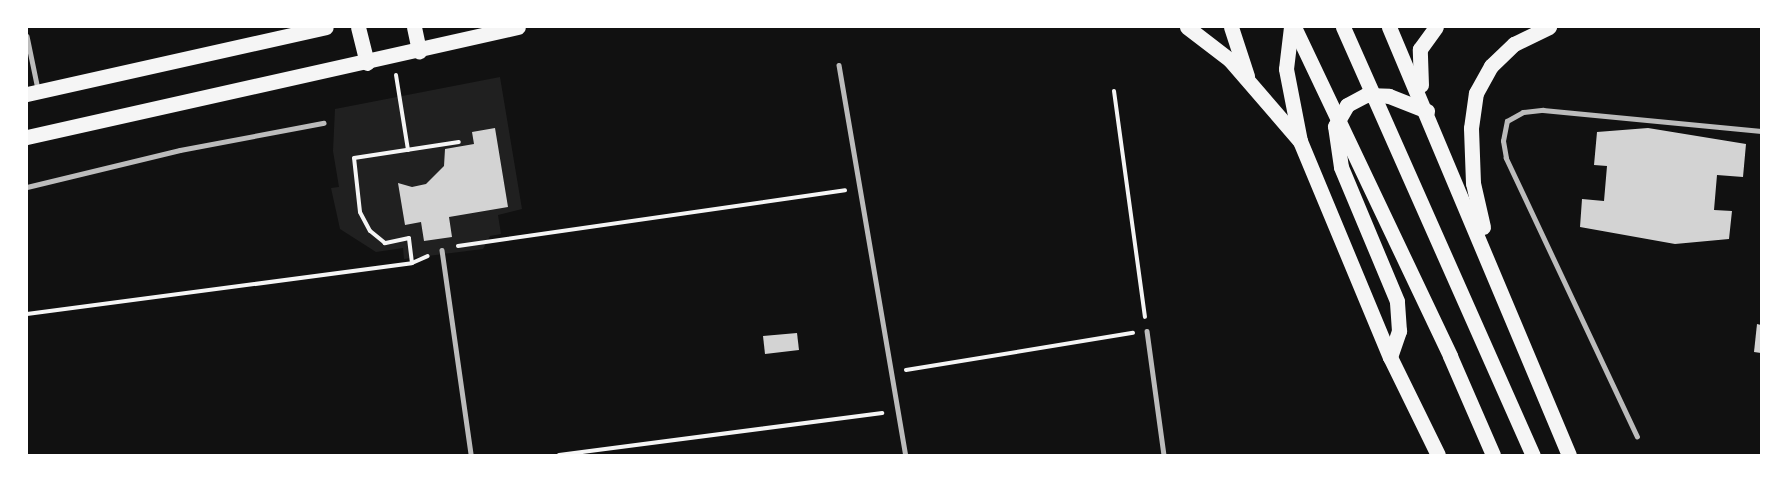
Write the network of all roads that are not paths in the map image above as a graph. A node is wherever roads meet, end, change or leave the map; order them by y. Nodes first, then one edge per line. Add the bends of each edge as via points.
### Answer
1 (326, 27) edge
2 (358, 27) edge
3 (414, 27) edge
4 (518, 27) edge
5 (1187, 27) edge
6 (1231, 27) edge
7 (1292, 27) edge
8 (1343, 27) edge
9 (1389, 27) edge
10 (1436, 27) edge
11 (1549, 27) edge
12 (27, 36) edge
13 (419, 51) junction
14 (367, 63) junction
15 (839, 65) dead end
16 (1250, 84) junction
17 (33, 92) edge
18 (1427, 111) junction
19 (323, 123) dead end
20 (1761, 131) edge
21 (27, 138) edge
22 (1300, 141) junction
23 (27, 187) edge
24 (442, 250) dead end
25 (1492, 267) junction
26 (1146, 331) road end
27 (1390, 357) junction
28 (1637, 437) dead end
29 (471, 455) edge
30 (906, 455) edge
31 (1164, 455) edge
32 (1438, 455) edge
33 (1493, 455) edge
34 (1533, 455) edge
35 (1569, 455) edge

1 - 17 main road
2 - 14 main road
3 - 13 main road
4 - 13 main road
5 - 16 main road via 1214,45
6 - 16 main road
7 - 22 main road via 1286,69
7 - 33 main road via 1445,345
8 - 34 main road
9 - 18 main road
10 - 18 main road via 1420,49 1418,65
11 - 25 main road via 1514,44 1491,66 1476,93 1471,128 1473,183
12 - 17 lane
13 - 14 main road
14 - 21 main road
15 - 30 lane
16 - 22 main road
18 - 25 main road
18 - 27 main road via 1389,96 1366,95 1347,105 1335,126 1341,167 1397,301 1399,331
19 - 23 lane via 180,150
20 - 28 lane via 1543,110 1523,112 1508,121 1503,141 1506,159
22 - 27 main road
24 - 29 lane
25 - 35 main road
26 - 31 lane
27 - 32 main road

